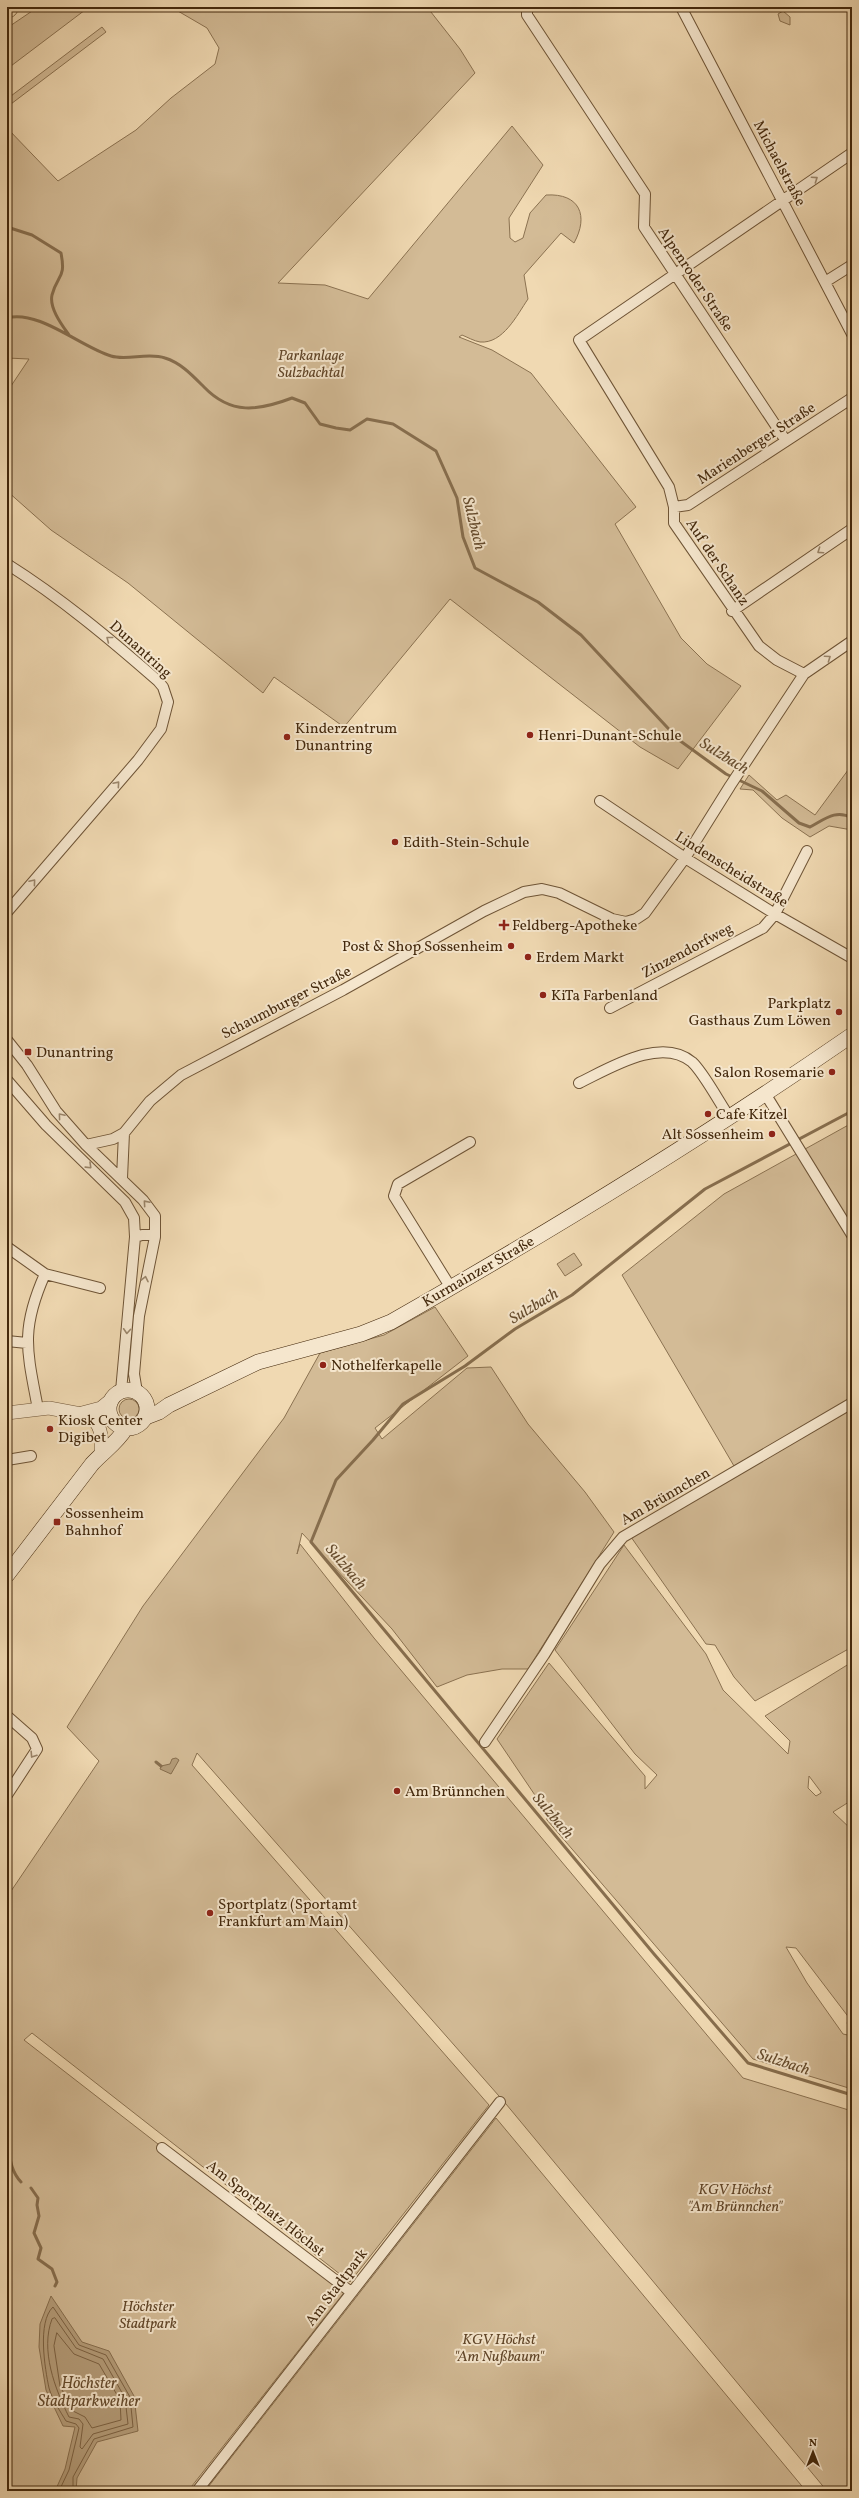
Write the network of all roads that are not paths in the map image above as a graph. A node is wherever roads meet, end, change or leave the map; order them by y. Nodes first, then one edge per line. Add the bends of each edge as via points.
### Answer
1 (527, 7) edge
2 (681, 7) edge
3 (852, 153) edge
4 (783, 201) junction
5 (852, 265) edge
6 (676, 275) junction
7 (825, 282) junction
8 (852, 334) edge
9 (852, 398) edge
10 (786, 441) junction
11 (674, 507) junction
12 (852, 529) edge
13 (7, 564) edge
14 (732, 610) junction
15 (852, 641) edge
16 (804, 674) junction
17 (600, 801) dead end
18 (807, 851) dead end
19 (685, 858) junction
20 (7, 912) edge
21 (775, 914) junction
22 (852, 958) edge
23 (610, 1008) dead end
24 (852, 1035) edge
25 (7, 1040) edge
26 (7, 1080) edge
27 (579, 1083) dead end
28 (766, 1095) junction
29 (730, 1118) junction
30 (124, 1133) junction
31 (470, 1142) dead end
32 (86, 1145) junction
33 (122, 1178) junction
34 (155, 1235) junction
35 (852, 1235) edge
36 (135, 1237) junction
37 (7, 1247) edge
38 (152, 1254) junction
39 (133, 1258) junction
40 (45, 1274) junction
41 (100, 1288) dead end
42 (451, 1288) junction
43 (130, 1298) junction
44 (140, 1304) junction
45 (7, 1341) edge
46 (27, 1343) junction
47 (116, 1395) junction
48 (141, 1396) junction
49 (852, 1403) edge
50 (170, 1405) junction
51 (38, 1409) junction
52 (7, 1414) edge
53 (87, 1416) junction
54 (146, 1417) junction
55 (118, 1424) junction
56 (104, 1451) junction
57 (31, 1456) dead end
58 (7, 1460) edge
59 (9, 1568) edge
60 (7, 1716) edge
61 (485, 1742) dead end
62 (7, 1795) edge
63 (500, 2102) dead end
64 (162, 2148) dead end
65 (351, 2292) junction
66 (197, 2491) edge

1 - 6 street, Alpenroder Straße via 527,15 644,194 644,228
2 - 4 street, Michaelstraße
4 -> 3 street
4 - 6 street
4 - 7 street, Michaelstraße
5 - 7 street
6 - 10 street, Alpenroder Straße
6 - 11 street, Auf der Schanz via 579,340 669,487
7 - 8 street, Michaelstraße
9 - 10 street, Marienberger Straße
10 - 11 street, Marienberger Straße via 688,505
11 - 14 street, Auf der Schanz via 674,523
12 -> 14 street
20 -> 13 street, Dunantring via 138,760 161,729 168,702 158,681 117,645 43,587
14 - 16 street, Auf der Schanz via 759,646 776,660
16 -> 15 street, Schaumburger Straße
16 - 19 street, Schaumburger Straße
17 - 19 street, Lindenscheidstraße
18 - 21 street, Zinzendorfweg
19 - 21 street, Lindenscheidstraße
19 - 30 street, Schaumburger Straße via 645,913 626,922 612,919 559,893 542,890 524,892 484,910 343,990 181,1076 150,1101
21 - 22 street, Lindenscheidstraße
21 - 23 street, Zinzendorfweg via 763,928
24 - 28 main road, Kurmainzer Straße
32 -> 25 street via 56,1111
26 -> 36 street via 46,1124 125,1202 134,1218
27 - 29 street via 630,1059 662,1052 678,1053 693,1063
28 - 29 main road, Kurmainzer Straße
28 - 35 street
29 - 42 main road, Kurmainzer Straße via 616,1190
30 - 32 street, Schaumburger Straße via 113,1139
30 - 33 street
31 - 42 street via 398,1184 394,1196
32 - 33 street
34 -> 33 street via 152,1210
34 - 36 street
34 - 38 street
36 - 39 street
37 - 40 street
38 - 39 street via 148,1258
44 -> 38 street
39 - 43 street
40 - 41 street
40 - 46 street via 30,1311
42 - 50 main road, Kurmainzer Straße via 378,1328 258,1362
43 - 44 street
43 -> 47 street
44 - 48 street via 134,1374
45 - 46 street
46 - 51 street
47 - 48 main road
47 - 53 street
47 - 55 main road via 109,1410
48 - 50 main road
48 - 54 main road via 147,1406
49 - 61 street, Am Brünnchen via 623,1537 600,1564 544,1655
50 - 54 main road, Kurmainzer Straße
51 - 52 street
51 - 53 street via 49,1408
53 - 55 street
53 - 56 street via 98,1426
54 - 55 main road via 136,1426
55 - 56 main road via 114,1445
56 - 59 main road
57 - 58 street
60 -> 62 street via 32,1738 37,1749
63 - 65 street, Am Stadtpark
64 - 65 street, Am Sportplatz Höchst
65 - 66 street, Am Stadtpark

